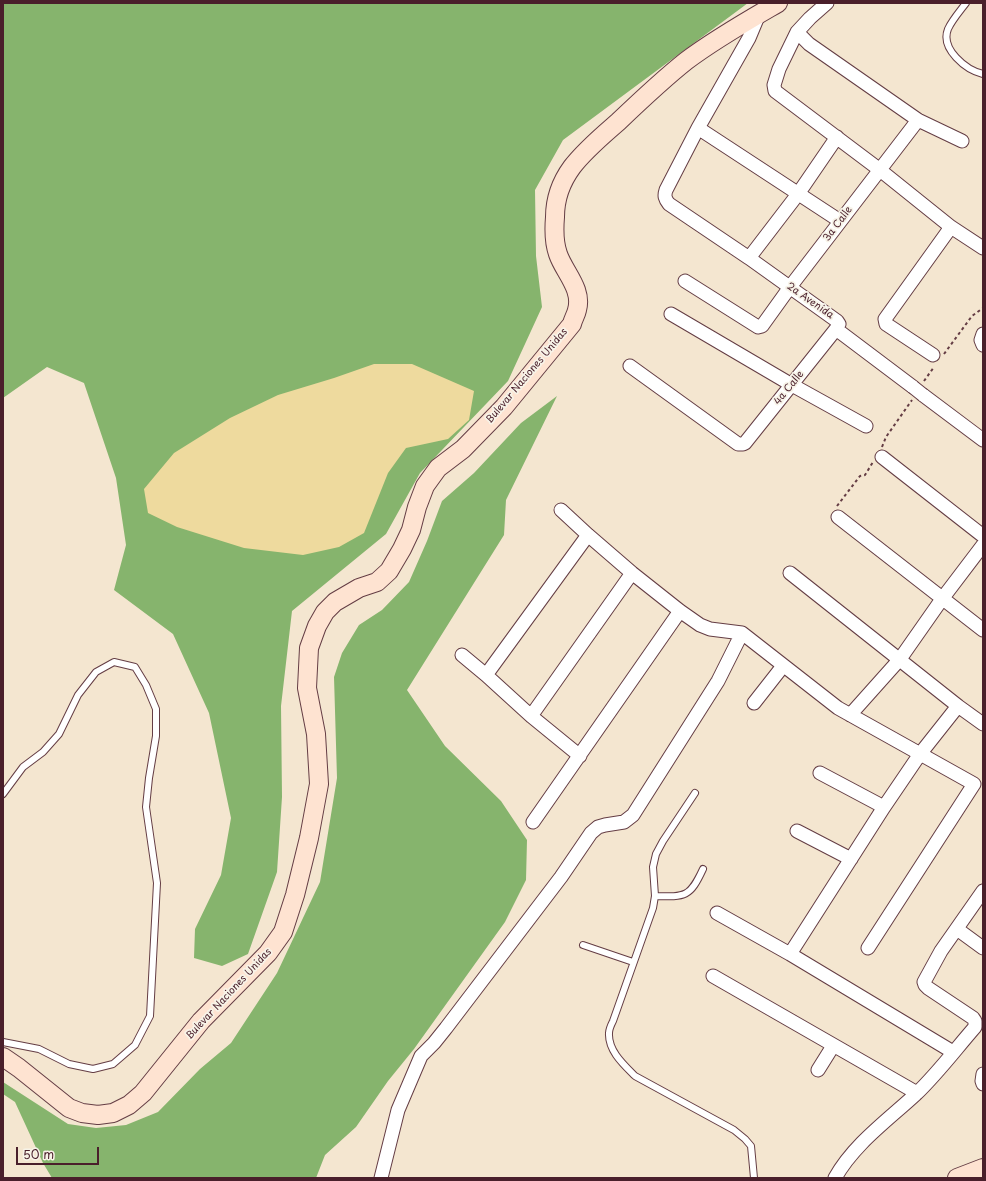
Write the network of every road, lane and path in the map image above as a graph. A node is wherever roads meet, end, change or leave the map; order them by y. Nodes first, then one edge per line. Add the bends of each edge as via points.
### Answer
1 (778, 3) edge
2 (827, 3) edge
3 (966, 3) edge
4 (759, 14) junction
5 (797, 32) junction
6 (983, 74) edge
7 (918, 120) junction
8 (698, 128) junction
9 (837, 137) junction
10 (962, 140) dead end
11 (880, 170) junction
12 (798, 194) junction
13 (840, 221) junction
14 (951, 227) junction
15 (983, 248) edge
16 (749, 258) junction
17 (686, 281) dead end
18 (790, 287) junction
19 (983, 308) edge
20 (672, 314) dead end
21 (836, 328) junction
22 (983, 334) edge
23 (983, 345) edge
24 (938, 358) junction
25 (630, 366) dead end
26 (792, 386) junction
27 (918, 391) junction
28 (866, 426) dead end
29 (983, 440) edge
30 (879, 456) junction
31 (561, 510) dead end
32 (837, 513) joint
33 (588, 536) junction
34 (983, 536) edge
35 (983, 545) edge
36 (632, 573) junction
37 (790, 573) dead end
38 (942, 599) junction
39 (680, 611) junction
40 (983, 630) edge
41 (742, 634) junction
42 (462, 655) dead end
43 (900, 659) junction
44 (783, 666) junction
45 (486, 675) junction
46 (754, 703) dead end
47 (958, 706) junction
48 (850, 715) junction
49 (531, 716) junction
50 (983, 724) edge
51 (920, 754) junction
52 (580, 756) junction
53 (820, 773) dead end
54 (979, 787) edge
55 (695, 793) dead end
56 (3, 794) edge
57 (884, 806) junction
58 (532, 822) dead end
59 (797, 831) dead end
60 (851, 859) junction
61 (703, 869) dead end
62 (983, 891) edge
63 (655, 896) junction
64 (717, 913) dead end
65 (957, 929) junction
66 (583, 945) dead end
67 (868, 948) dead end
68 (983, 948) edge
69 (790, 954) junction
70 (633, 962) junction
71 (713, 976) dead end
72 (3, 1042) edge
73 (833, 1046) junction
74 (953, 1052) junction
75 (3, 1057) edge
76 (818, 1070) dead end
77 (983, 1074) edge
78 (983, 1084) edge
79 (917, 1093) junction
80 (983, 1168) edge
81 (381, 1178) edge
82 (754, 1178) edge
83 (835, 1178) edge
84 (957, 1178) edge

1 - 4 main road, Bulevar Naciones Unidas
2 - 5 street
3 - 6 lane via 948,30 948,43 959,61 973,71
4 - 8 street via 749,38
4 - 75 main road, Bulevar Naciones Unidas via 709,44 685,62 572,167 559,190 555,234 557,252 577,296 578,309 572,324 504,407 463,449 438,468 425,486 411,530 389,571 377,582 359,588 335,602 324,612 309,648 307,688 316,734 319,784 295,896 283,932 268,953 202,1021 143,1092 129,1105 113,1113 98,1115 69,1108
5 - 7 street via 809,44
5 - 9 street via 779,69 774,88 777,93
7 - 10 street
7 - 11 street, 3a Calle
8 - 12 street
8 - 16 street, 2a Avenida via 666,190 665,197 669,204
9 - 11 street
9 - 12 street
11 - 13 street, 3a Calle
11 - 14 street
12 - 13 street
12 - 16 street
13 - 18 street, 3a Calle
14 - 15 street
14 - 24 street via 885,319 886,324
16 - 18 street, 2a Avenida
17 - 18 street, 3a Calle via 759,327
18 - 21 street, 2a Avenida via 837,321 839,324
19 - 24 path via 972,316
20 - 26 street
21 - 26 street, 4a Calle
21 - 27 street, 2a Avenida
22 - 23 street
24 - 27 path
25 - 26 street, 4a Calle via 740,445 745,443
26 - 28 street
27 - 29 street, 2a Avenida
27 - 30 path via 886,437
30 - 32 path via 865,475 860,476
30 - 34 street
31 - 33 street
32 - 38 street
33 - 36 street
33 - 45 street
35 - 38 street
36 - 39 street
36 - 49 street
37 - 43 street
38 - 40 street
38 - 43 street
39 - 41 street via 710,629
39 - 52 street
41 - 44 street
41 - 81 street via 714,687 633,815 624,822 598,827 591,834 446,1028 420,1056 398,1110
42 - 45 street
43 - 47 street
43 - 48 street
44 - 46 street
44 - 48 street
45 - 49 street
47 - 50 street
47 - 51 street
48 - 51 street
49 - 52 street
51 - 54 street
51 - 57 street
52 - 58 street
53 - 57 street
54 - 67 street
55 - 63 lane via 656,854 653,867
56 - 72 lane via 23,766 43,752 59,734 78,695 96,672 114,662 135,667 156,708 156,736 146,808 157,883 150,1016 135,1045 113,1064 93,1069 69,1064 39,1049
57 - 60 street
59 - 60 street
60 - 69 street
61 - 63 lane via 689,892 681,896
62 - 65 street
63 - 70 lane
64 - 69 street
65 - 68 street
65 - 74 street via 924,982 928,988 975,1021 975,1027
66 - 70 lane
69 - 74 street
70 - 82 lane via 609,1033 610,1045 624,1066 635,1076 734,1130 745,1139 751,1146
71 - 73 street
73 - 76 street
73 - 79 street
74 - 79 street
77 - 78 street
79 - 83 street via 878,1127 854,1152
80 - 84 main road

